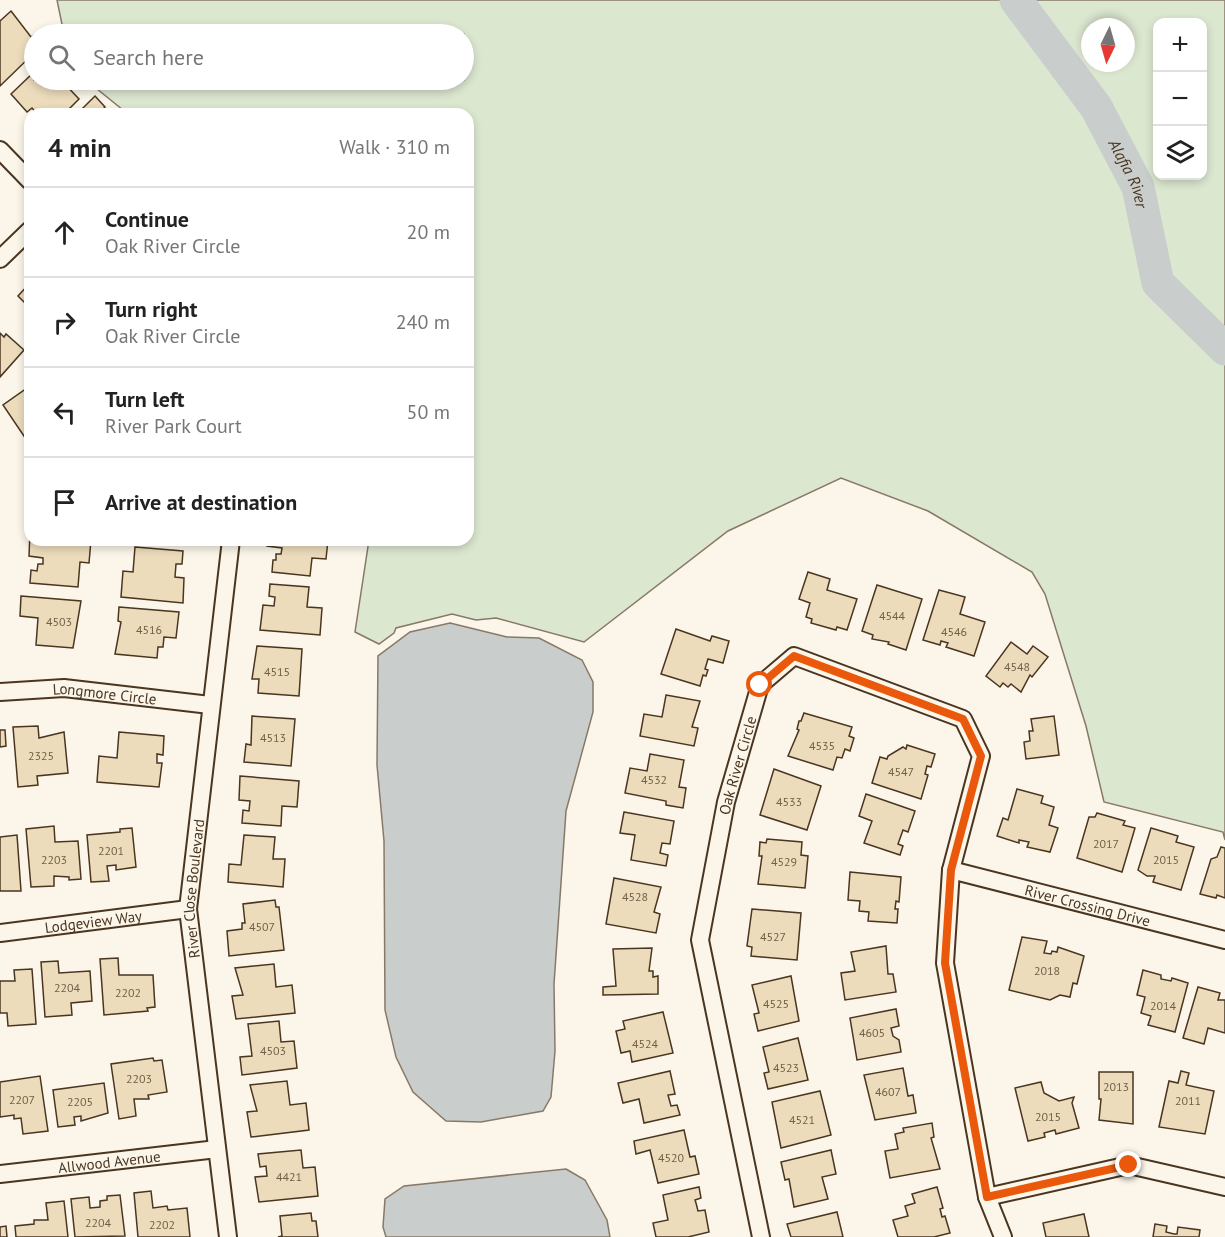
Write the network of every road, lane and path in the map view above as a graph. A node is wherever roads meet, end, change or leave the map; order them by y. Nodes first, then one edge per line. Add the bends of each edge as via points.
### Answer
1 (0, 150) edge
2 (24, 175) edge
3 (24, 236) edge
4 (0, 259) edge
5 (230, 546) edge
6 (0, 692) edge
7 (210, 705) junction
8 (951, 870) junction
9 (188, 909) junction
10 (0, 933) edge
11 (1225, 940) edge
12 (217, 1149) junction
13 (0, 1174) edge
14 (1225, 1187) edge
15 (987, 1197) junction
16 (228, 1237) edge
17 (761, 1237) edge
18 (1003, 1237) edge

1 - 2 street
3 - 4 street
5 - 7 street, River Close Boulevard
6 - 7 street, Longmore Circle via 64,688
7 - 9 street, River Close Boulevard
8 - 11 street, River Crossing Drive
8 - 15 street, Oak River Circle via 945,963
8 - 17 street, Oak River Circle via 981,756 963,719 794,656 760,685 726,802 700,940
9 - 10 street, Lodgeview Way
9 - 12 street, River Close Boulevard
12 - 13 street, Allwood Avenue
12 - 16 street, River Close Boulevard
14 - 15 street via 1129,1165
15 - 18 street, Oak River Circle

